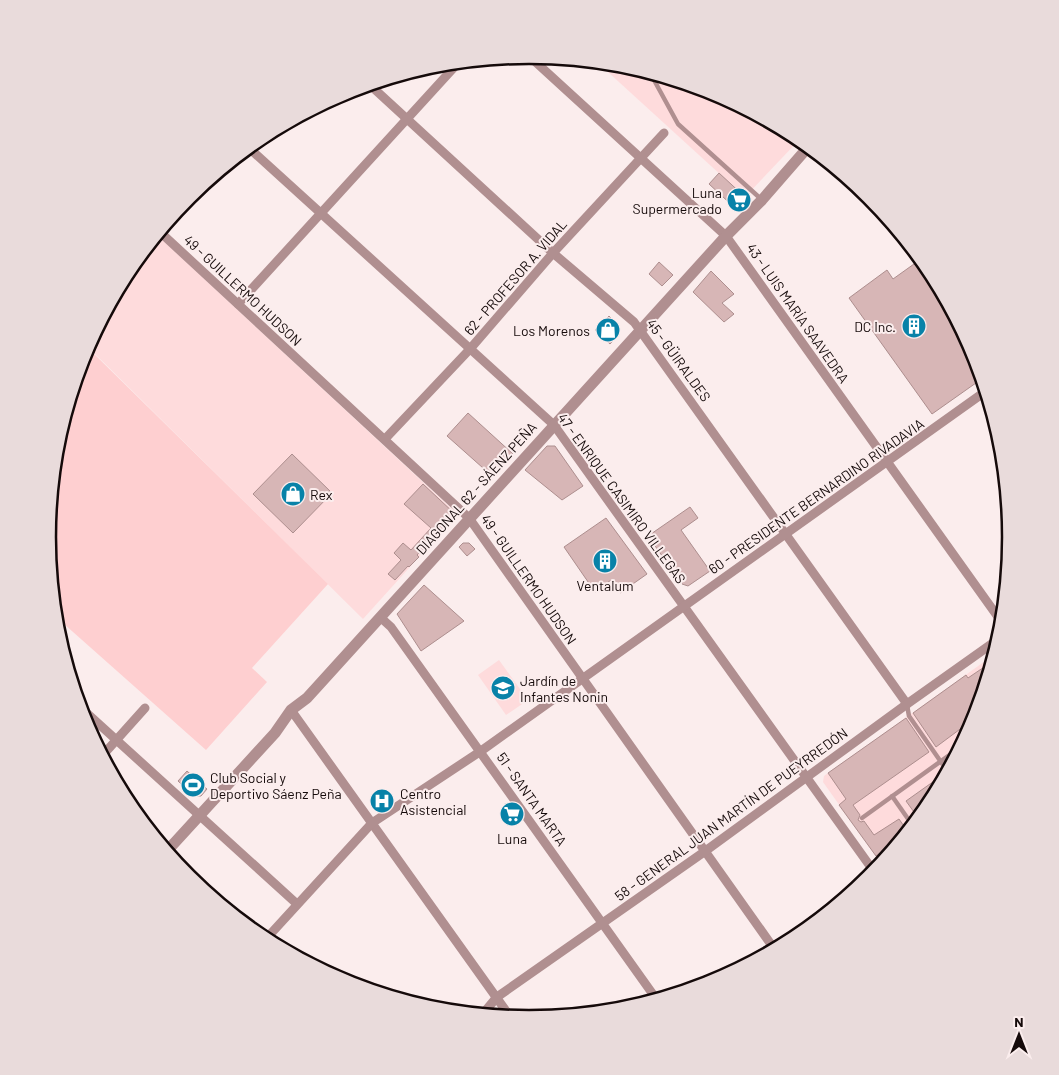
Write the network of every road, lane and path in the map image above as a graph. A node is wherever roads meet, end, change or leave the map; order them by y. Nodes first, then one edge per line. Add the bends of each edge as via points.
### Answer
1 (538, 64) edge
2 (450, 71) edge
3 (654, 81) edge
4 (375, 90) edge
5 (407, 119) junction
6 (664, 133) dead end
7 (804, 152) edge
8 (254, 153) edge
9 (642, 157) junction
10 (762, 200) junction
11 (321, 214) junction
12 (165, 236) edge
13 (726, 236) junction
14 (554, 253) junction
15 (238, 304) junction
16 (641, 331) junction
17 (470, 348) junction
18 (982, 397) edge
19 (554, 425) junction
20 (385, 439) junction
21 (887, 462) junction
22 (469, 518) junction
23 (786, 534) junction
24 (684, 606) junction
25 (996, 615) edge
26 (380, 616) junction
27 (991, 645) edge
28 (583, 679) junction
29 (907, 704) junction
30 (145, 708) dead end
31 (291, 710) junction
32 (91, 717) edge
33 (117, 740) junction
34 (107, 751) edge
35 (481, 751) junction
36 (950, 754) edge
37 (940, 761) junction
38 (944, 766) edge
39 (807, 778) junction
40 (892, 796) junction
41 (200, 815) junction
42 (862, 818) dead end
43 (909, 820) edge
44 (372, 823) junction
45 (171, 847) edge
46 (704, 852) junction
47 (870, 866) edge
48 (297, 904) junction
49 (603, 923) junction
50 (271, 933) edge
51 (771, 944) edge
52 (653, 995) edge
53 (497, 997) junction
54 (487, 1009) edge
55 (506, 1010) edge

1 - 9 street, 43 - LUIS MARÍA SAAVEDRA
2 - 5 street
3 - 10 lane via 678,124
4 - 5 street, 45 - GÜIRALDES
5 - 11 street
5 - 14 street, 45 - GÜIRALDES
6 - 9 street, 62 - PROFESOR A. VIDAL
7 - 10 street, DIAGONAL 62 - SÁENZ PEÑA
8 - 11 street, 47 - ENRIQUE CASIMIRO VILLEGAS
9 - 13 street, 43 - LUIS MARÍA SAAVEDRA
9 - 14 street, 62 - PROFESOR A. VIDAL
10 - 13 street, DIAGONAL 62 - SÁENZ PEÑA
11 - 15 street
11 - 17 street, 47 - ENRIQUE CASIMIRO VILLEGAS
12 - 15 street, 49 - GUILLERMO HUDSON
13 - 16 street, DIAGONAL 62 - SÁENZ PEÑA
13 - 21 street, 43 - LUIS MARÍA SAAVEDRA
14 - 16 street, 45 - GÜIRALDES
14 - 17 street, 62 - PROFESOR A. VIDAL
15 - 20 street, 49 - GUILLERMO HUDSON
16 - 19 street, DIAGONAL 62 - SÁENZ PEÑA
16 - 23 street, 45 - GÜIRALDES
17 - 19 street, 47 - ENRIQUE CASIMIRO VILLEGAS
17 - 20 street, 62 - PROFESOR A. VIDAL
18 - 21 street, 60 - PRESIDENTE BERNARDINO RIVADAVIA
19 - 22 street, DIAGONAL 62 - SÁENZ PEÑA
19 - 24 street, 47 - ENRIQUE CASIMIRO VILLEGAS
20 - 22 street, 49 - GUILLERMO HUDSON
21 - 23 street, 60 - PRESIDENTE BERNARDINO RIVADAVIA
21 - 25 street, 43 - LUIS MARÍA SAAVEDRA
22 - 26 street, DIAGONAL 62 - SÁENZ PEÑA
22 - 28 street, 49 - GUILLERMO HUDSON
23 - 24 street, 60 - PRESIDENTE BERNARDINO RIVADAVIA
23 - 29 street, 45 - GÜIRALDES
24 - 28 street, 60 - PRESIDENTE BERNARDINO RIVADAVIA
24 - 39 street, 47 - ENRIQUE CASIMIRO VILLEGAS
26 - 31 street, DIAGONAL 62 - SÁENZ PEÑA via 307,698
26 - 35 street, 51 - SANTA MARTA
27 - 29 street, 58 - GENERAL JUAN MARTÍN DE PUEYRREDÓN
28 - 35 street, 60 - PRESIDENTE BERNARDINO RIVADAVIA
28 - 46 street, 49 - GUILLERMO HUDSON
29 - 37 lane via 909,716
29 - 39 street, 58 - GENERAL JUAN MARTÍN DE PUEYRREDÓN
30 - 33 street
31 - 41 street, DIAGONAL 62 - SÁENZ PEÑA via 275,733
31 - 44 street
32 - 33 street
33 - 34 street
33 - 41 street
35 - 44 street, 60 - PRESIDENTE BERNARDINO RIVADAVIA
35 - 49 street, 51 - SANTA MARTA
36 - 37 lane
37 - 38 lane
37 - 40 lane
39 - 46 street, 58 - GENERAL JUAN MARTÍN DE PUEYRREDÓN
39 - 47 street, 47 - ENRIQUE CASIMIRO VILLEGAS
40 - 42 lane
40 - 43 lane
41 - 45 street, DIAGONAL 62 - SÁENZ PEÑA
41 - 48 street
44 - 48 street, 60 - PRESIDENTE BERNARDINO RIVADAVIA
44 - 53 street
46 - 49 street, 58 - GENERAL JUAN MARTÍN DE PUEYRREDÓN
46 - 51 street, 49 - GUILLERMO HUDSON
48 - 50 street, 60 - PRESIDENTE BERNARDINO RIVADAVIA
49 - 52 street, 51 - SANTA MARTA
49 - 53 street, 58 - GENERAL JUAN MARTÍN DE PUEYRREDÓN
53 - 54 street, 58 - GENERAL JUAN MARTÍN DE PUEYRREDÓN
53 - 55 street

